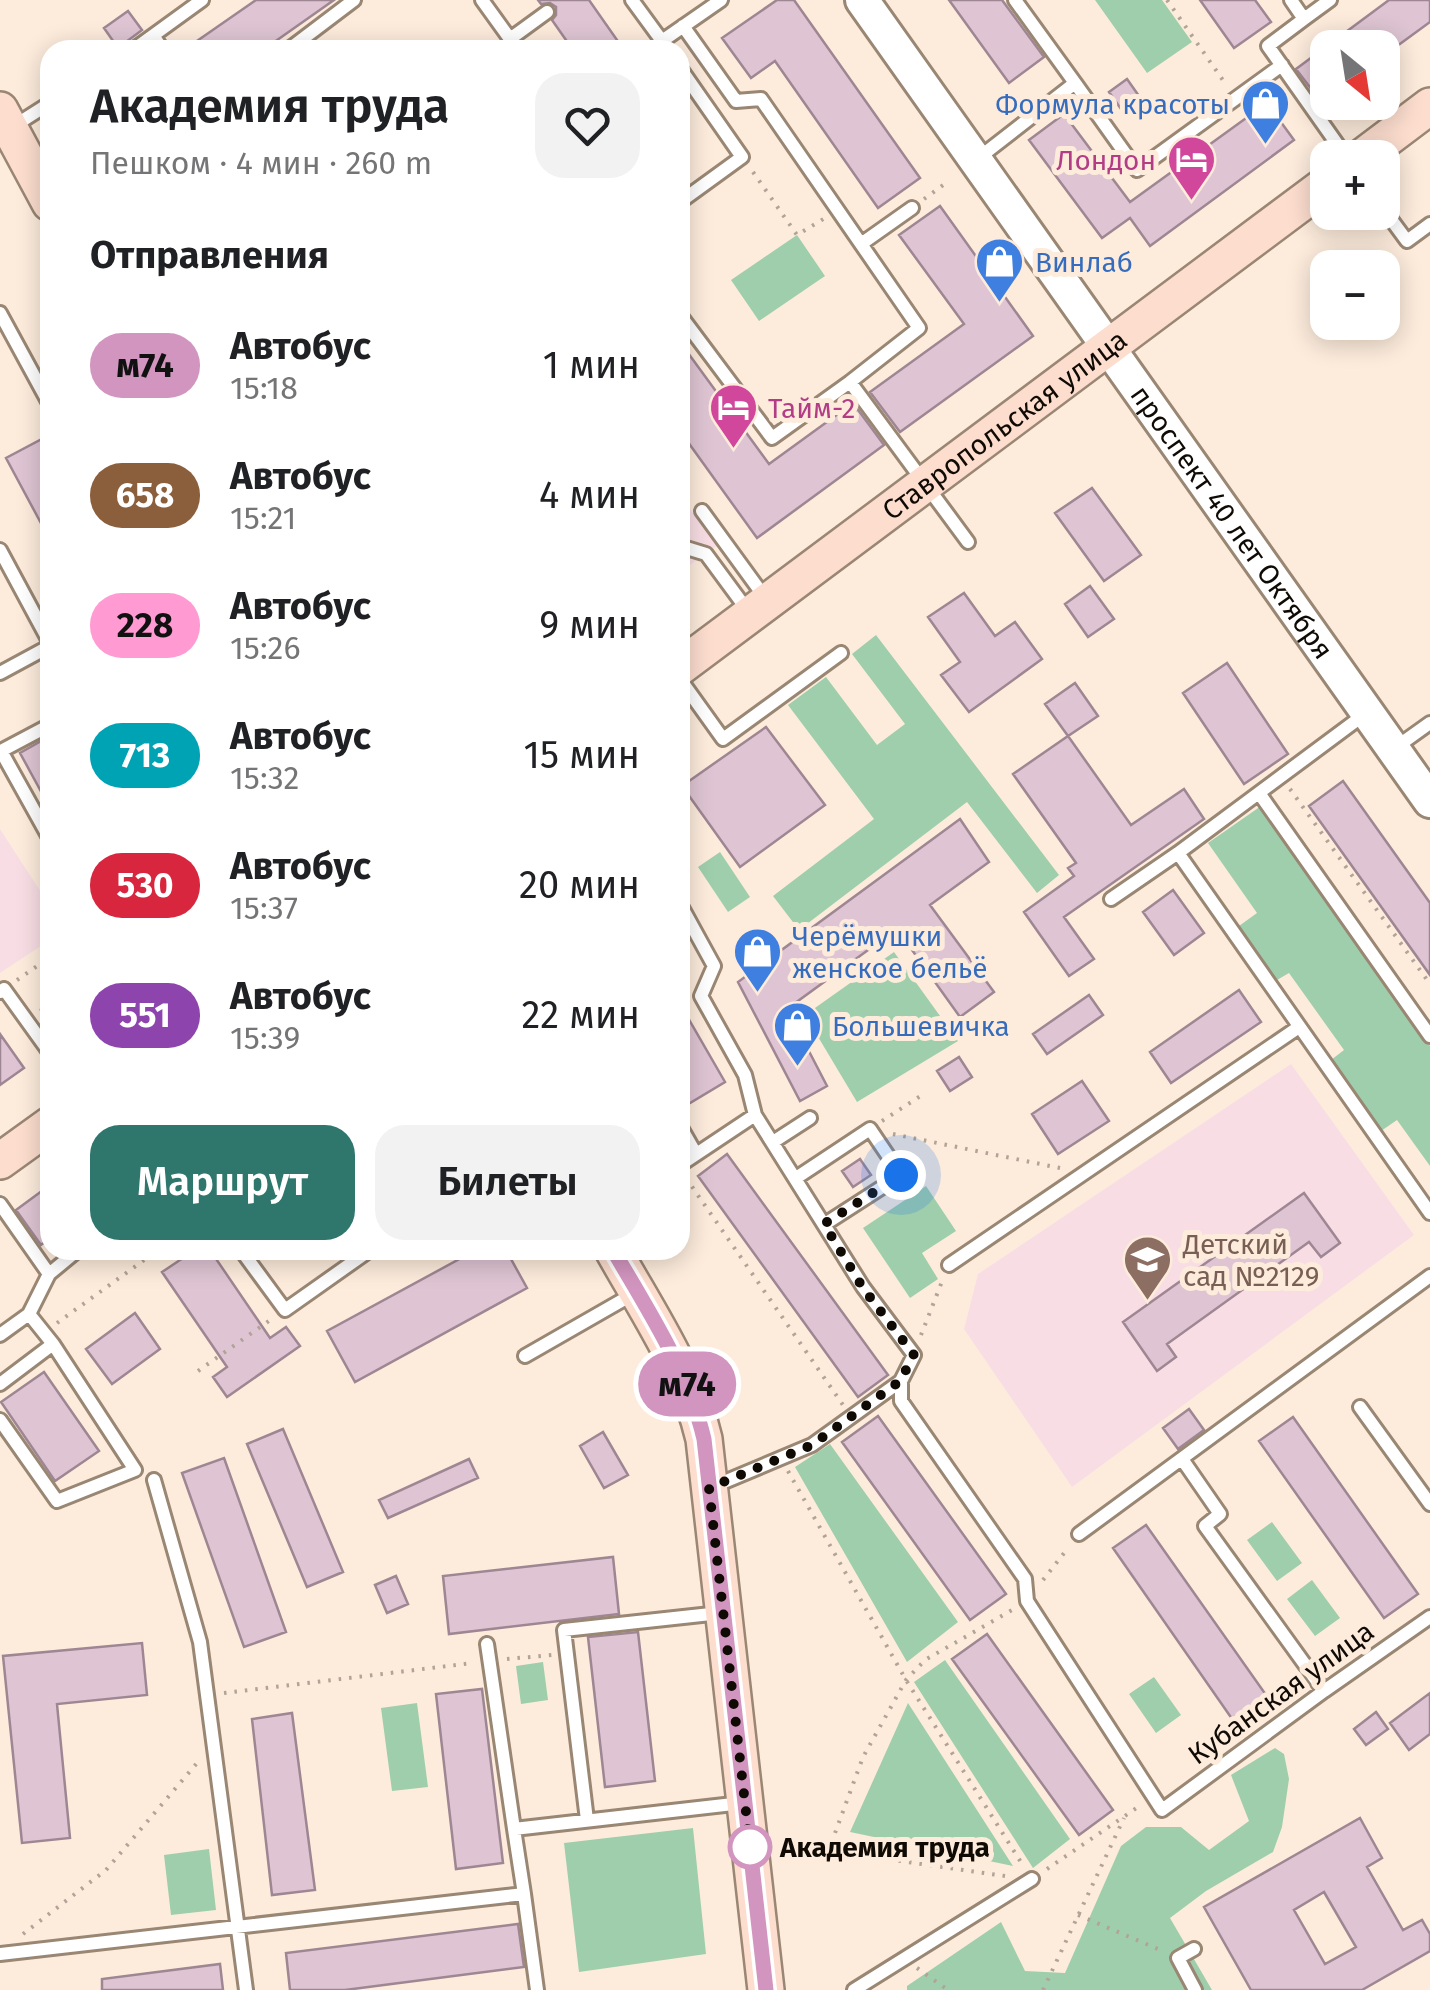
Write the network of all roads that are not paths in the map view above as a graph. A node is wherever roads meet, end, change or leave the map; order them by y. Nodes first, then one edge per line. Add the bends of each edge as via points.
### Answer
1 (202, 0) edge
2 (354, 0) edge
3 (482, 0) edge
4 (632, 0) edge
5 (721, 0) edge
6 (862, 0) edge
7 (1015, 0) edge
8 (1290, 0) edge
9 (1330, 0) edge
10 (547, 12) dead end
11 (1304, 19) junction
12 (684, 26) junction
13 (154, 37) junction
14 (149, 40) edge
15 (156, 40) edge
16 (301, 40) edge
17 (511, 40) edge
18 (518, 40) edge
19 (660, 40) edge
20 (670, 40) edge
21 (1282, 65) junction
22 (690, 82) edge
23 (1074, 83) junction
24 (1430, 106) edge
25 (40, 111) edge
26 (10, 135) edge
27 (1334, 140) edge
28 (1385, 140) edge
29 (976, 160) junction
30 (40, 185) edge
31 (690, 195) edge
32 (1310, 197) edge
33 (912, 208) road end
34 (1430, 224) edge
35 (1399, 230) edge
36 (862, 244) junction
37 (0, 313) edge
38 (690, 327) edge
39 (1109, 348) junction
40 (850, 382) junction
41 (40, 387) edge
42 (926, 484) junction
43 (702, 511) dead end
44 (968, 542) dead end
45 (690, 549) edge
46 (0, 550) edge
47 (759, 608) junction
48 (40, 625) edge
49 (40, 650) edge
50 (841, 653) dead end
51 (690, 660) edge
52 (0, 673) edge
53 (690, 693) edge
54 (1367, 713) junction
55 (1430, 723) edge
56 (40, 730) edge
57 (1393, 750) junction
58 (1255, 776) dead end
59 (1262, 791) junction
60 (1430, 801) edge
61 (40, 821) edge
62 (1178, 854) junction
63 (1112, 899) dead end
64 (690, 922) edge
65 (2, 991) edge
66 (1299, 1027) junction
67 (1429, 1032) edge
68 (40, 1040) edge
69 (755, 1115) junction
70 (810, 1118) dead end
71 (40, 1131) edge
72 (772, 1142) junction
73 (690, 1144) edge
74 (696, 1154) junction
75 (690, 1159) edge
76 (0, 1161) edge
77 (796, 1178) junction
78 (0, 1204) edge
79 (1430, 1213) edge
80 (824, 1224) junction
81 (66, 1260) edge
82 (249, 1260) edge
83 (356, 1260) edge
84 (619, 1260) edge
85 (949, 1265) road end
86 (49, 1274) junction
87 (1430, 1276) edge
88 (637, 1292) junction
89 (28, 1314) junction
90 (0, 1335) edge
91 (48, 1339) junction
92 (525, 1356) dead end
93 (900, 1381) junction
94 (0, 1384) edge
95 (1360, 1408) dead end
96 (0, 1420) edge
97 (1182, 1459) junction
98 (154, 1480) dead end
99 (709, 1488) junction
100 (1430, 1504) edge
101 (1079, 1534) road end
102 (722, 1613) junction
103 (1430, 1616) edge
104 (487, 1644) dead end
105 (1324, 1691) junction
106 (745, 1802) junction
107 (587, 1820) junction
108 (514, 1829) junction
109 (1032, 1879) road end
110 (524, 1894) junction
111 (239, 1926) junction
112 (1194, 1948) dead end
113 (0, 1954) edge
114 (246, 1990) edge
115 (538, 1990) edge
116 (766, 1990) edge
117 (854, 1990) edge
118 (1195, 1990) edge

1 - 13 lane
2 - 16 lane
3 - 17 lane
4 - 19 lane
5 - 12 lane
6 - 29 street, проспект 40 лет Октября
7 - 23 lane
8 - 11 lane
9 - 11 lane
10 - 18 lane
11 - 21 lane via 1268,46
12 - 20 lane
12 - 36 lane via 736,100 761,99
13 - 14 lane
13 - 15 lane
21 - 23 lane via 1137,170
21 - 27 lane
22 - 31 lane via 742,157
23 - 29 lane
24 - 28 main road
25 - 26 lane
26 - 30 main road
29 - 39 street, проспект 40 лет Октября
32 - 39 main road, Ставропольская улица
33 - 36 lane
34 - 35 lane via 1407,241
36 - 40 lane via 920,328
37 - 41 lane
38 - 40 lane via 772,438
39 - 42 main road, Ставропольская улица
39 - 54 street, проспект 40 лет Октября
40 - 42 lane
42 - 44 lane
42 - 47 main road, Ставропольская улица
43 - 47 lane
45 - 47 lane via 706,554
46 - 48 lane
47 - 51 main road, Ставропольская улица
49 - 52 lane
50 - 53 lane via 723,739
54 - 57 street, проспект 40 лет Октября
54 - 59 lane
55 - 57 lane
56 - 61 lane via 1,751
57 - 60 street, проспект 40 лет Октября
58 - 59 lane
59 - 62 lane
59 - 67 lane
62 - 63 lane
62 - 66 lane
64 - 69 lane via 714,966 701,996 745,1075
65 - 68 lane
66 - 79 lane
66 - 85 lane
69 - 72 lane
69 - 74 lane
70 - 72 lane
71 - 76 main road
72 - 77 lane
73 - 74 lane
74 - 75 lane
77 - 80 lane
77 - 80 lane via 870,1129 901,1175
78 - 86 lane
80 - 93 lane via 914,1355
81 - 86 lane
82 - 83 lane via 285,1310
84 - 88 main road
86 - 89 lane
87 - 97 lane
88 - 92 lane
88 - 99 main road via 697,1410
89 - 90 lane
89 - 91 lane
91 - 94 lane
91 - 96 lane via 134,1470 56,1501
93 - 99 lane via 812,1445
93 - 105 lane, Кубанская улица via 901,1401 1025,1578 1027,1601 1162,1810
95 - 100 lane
97 - 101 lane
97 - 105 lane via 1220,1514 1205,1526
98 - 111 lane via 200,1642
99 - 102 main road
102 - 106 main road
102 - 107 lane via 564,1630
103 - 105 lane, Кубанская улица
104 - 108 lane
106 - 107 lane
106 - 116 main road
107 - 108 lane
108 - 110 lane
109 - 117 lane
110 - 111 lane
110 - 115 lane
111 - 113 lane
111 - 114 lane
112 - 118 lane via 1178,1958

